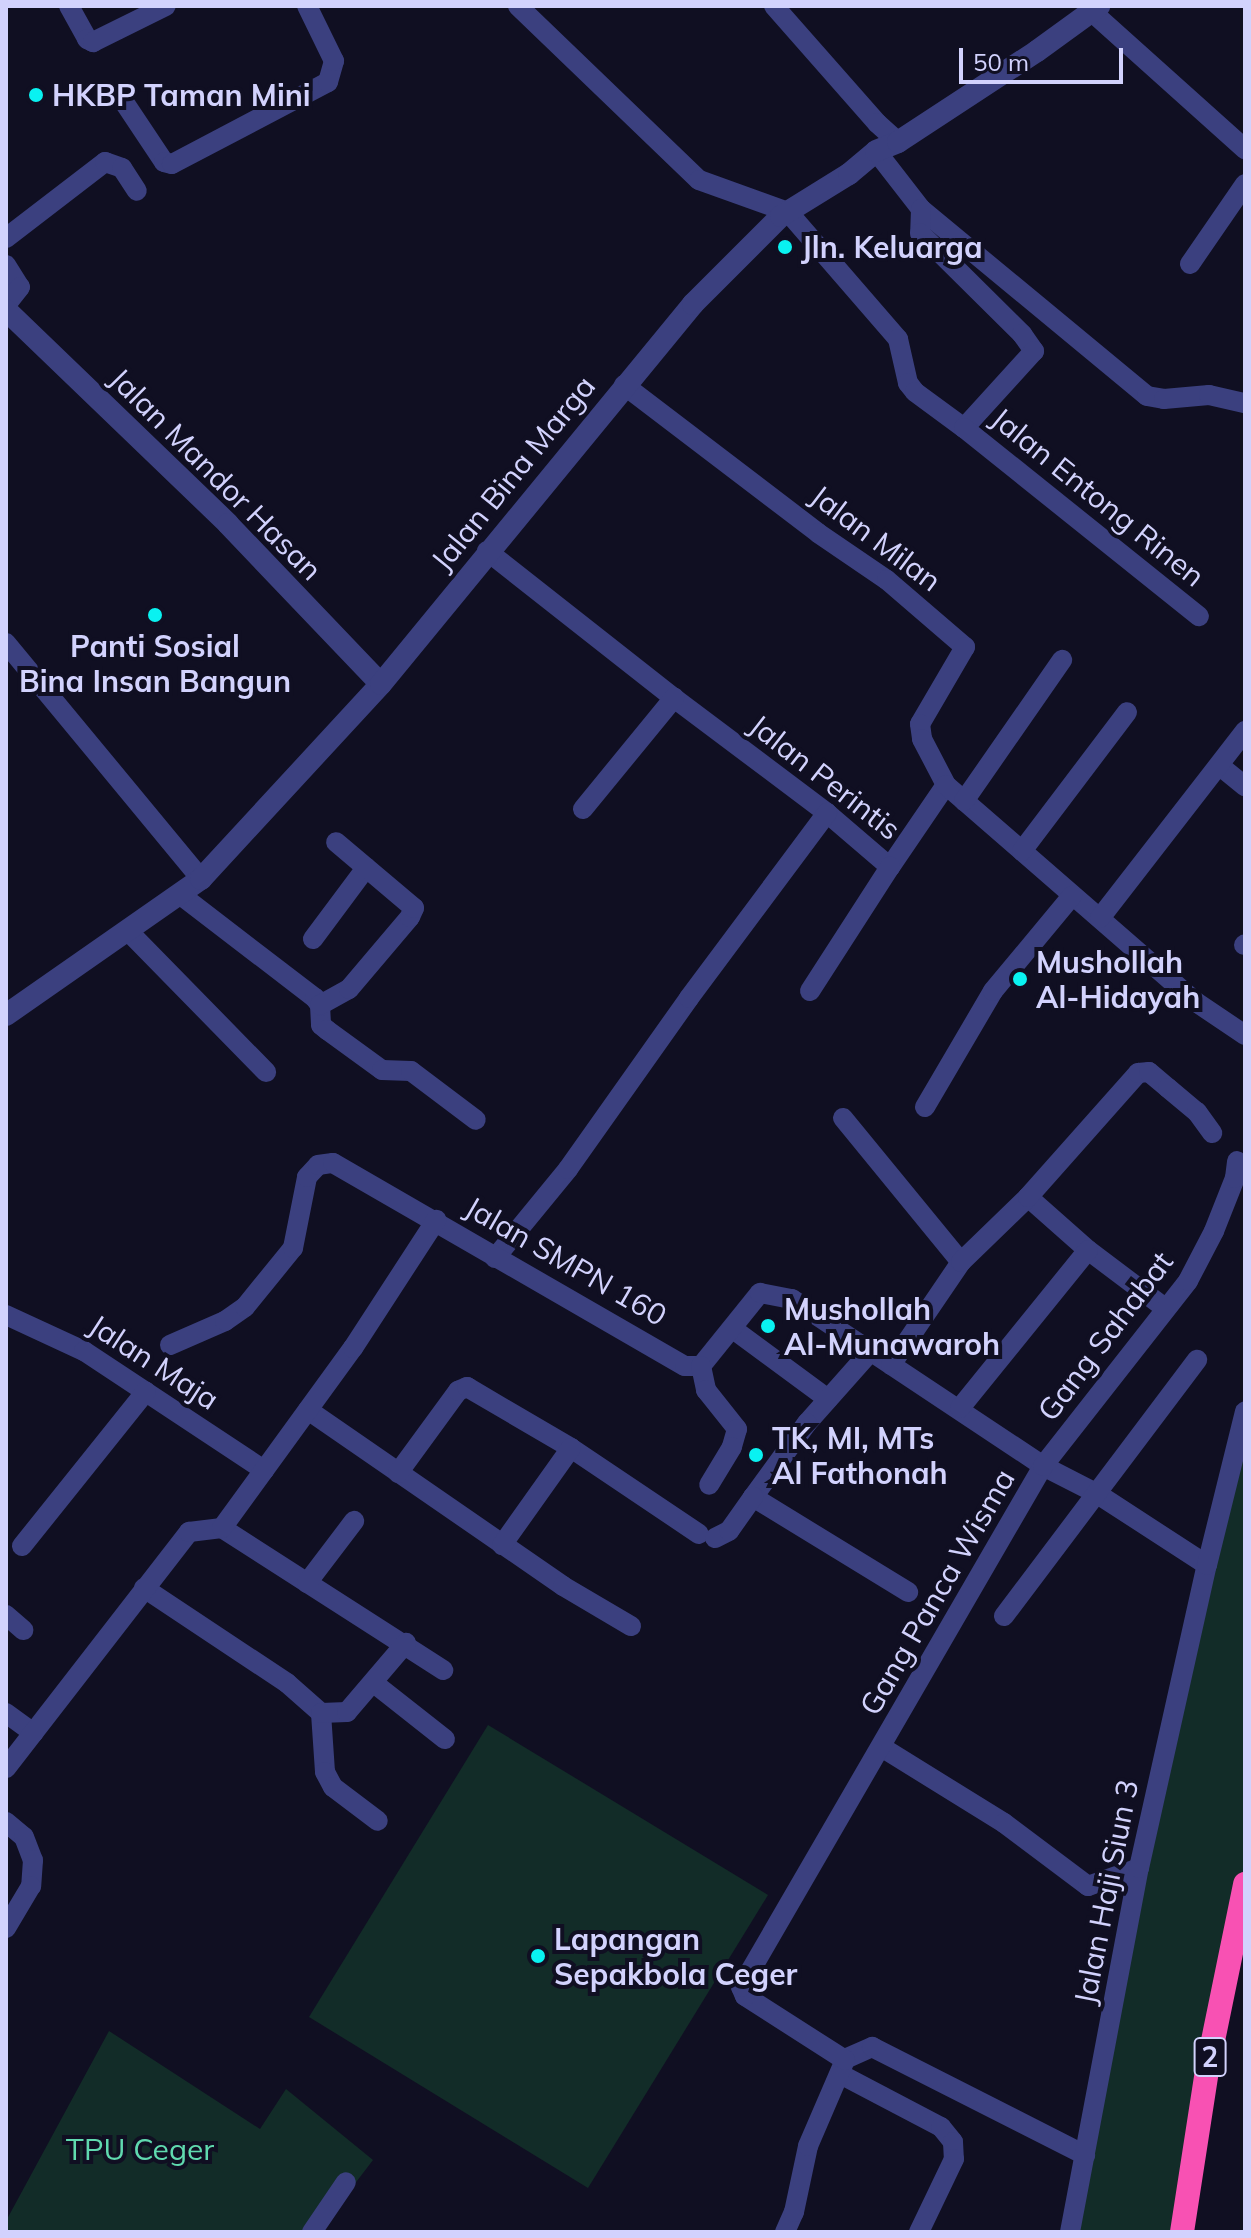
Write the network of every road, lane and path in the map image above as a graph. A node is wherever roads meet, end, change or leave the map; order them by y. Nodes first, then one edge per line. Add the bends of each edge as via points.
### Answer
1 (69, 6) edge
2 (166, 6) edge
3 (307, 6) edge
4 (518, 6) edge
5 (774, 6) edge
6 (1095, 9) edge
7 (114, 94) dead end
8 (1242, 141) edge
9 (898, 142) junction
10 (876, 151) junction
11 (1245, 184) edge
12 (137, 191) dead end
13 (921, 209) junction
14 (788, 212) junction
15 (6, 238) edge
16 (1190, 264) dead end
17 (6, 265) edge
18 (6, 308) edge
19 (624, 385) junction
20 (1245, 403) edge
21 (964, 428) junction
22 (487, 551) junction
23 (1199, 616) dead end
24 (6, 643) edge
25 (1062, 660) dead end
26 (381, 684) junction
27 (674, 698) junction
28 (1127, 712) dead end
29 (1245, 731) edge
30 (1220, 766) junction
31 (946, 785) junction
32 (1245, 786) edge
33 (964, 801) junction
34 (583, 809) dead end
35 (827, 813) junction
36 (336, 842) dead end
37 (1022, 851) junction
38 (890, 867) junction
39 (366, 868) junction
40 (201, 879) junction
41 (182, 896) junction
42 (1072, 896) junction
43 (1100, 918) junction
44 (129, 932) junction
45 (313, 939) dead end
46 (810, 991) dead end
47 (320, 1005) junction
48 (6, 1015) edge
49 (1245, 1035) edge
50 (266, 1072) dead end
51 (925, 1107) dead end
52 (843, 1118) dead end
53 (476, 1120) dead end
54 (1212, 1133) dead end
55 (1237, 1161) dead end
56 (1028, 1197) junction
57 (436, 1220) junction
58 (1088, 1250) junction
59 (495, 1258) junction
60 (961, 1262) junction
61 (1165, 1308) junction
62 (6, 1315) edge
63 (733, 1329) junction
64 (170, 1345) dead end
65 (870, 1352) junction
66 (1197, 1360) dead end
67 (891, 1365) junction
68 (701, 1366) junction
69 (146, 1391) junction
70 (828, 1399) junction
71 (960, 1408) junction
72 (308, 1410) junction
73 (1245, 1412) edge
74 (571, 1448) junction
75 (1043, 1466) junction
76 (264, 1470) junction
77 (398, 1473) junction
78 (709, 1485) dead end
79 (1096, 1493) junction
80 (753, 1497) junction
81 (354, 1521) dead end
82 (222, 1528) junction
83 (502, 1545) junction
84 (22, 1546) dead end
85 (1207, 1565) junction
86 (307, 1583) junction
87 (144, 1588) junction
88 (908, 1592) dead end
89 (6, 1615) edge
90 (1004, 1616) dead end
91 (631, 1626) dead end
92 (23, 1630) dead end
93 (406, 1643) junction
94 (443, 1670) dead end
95 (375, 1684) junction
96 (6, 1713) edge
97 (321, 1713) junction
98 (34, 1733) junction
99 (445, 1739) dead end
100 (883, 1748) junction
101 (6, 1768) edge
102 (378, 1821) dead end
103 (6, 1822) edge
104 (1139, 1868) junction
105 (1245, 1884) edge
106 (9, 1916) edge
107 (842, 2066) junction
108 (1085, 2155) junction
109 (346, 2182) dead end
110 (312, 2232) edge
111 (785, 2232) edge
112 (919, 2232) edge
113 (1070, 2232) edge
114 (1182, 2232) edge

1 - 2 street via 93,42
3 - 7 street via 334,61 328,82 172,164 164,162
4 - 14 street via 699,180
5 - 9 street
6 - 8 street
6 - 9 street, Jalan Bina Marga
9 - 10 street, Jalan Bina Marga
10 - 13 street, Jalan Entong Rinen
10 - 14 street, Jalan Bina Marga
11 - 16 street
12 - 15 street via 122,168 105,162
13 - 20 street, Jalan Entong Rinen via 1147,396 1209,395
13 - 21 street, Jalan Entong Rinen via 920,233 1034,351
14 - 19 street, Jalan Bina Marga via 693,304
14 - 21 street via 898,339 915,392
17 - 18 street via 20,287
18 - 26 street, Jalan Mandor Hasan via 228,524
19 - 22 street, Jalan Bina Marga
19 - 31 street, Jalan Milan via 887,580 965,647 920,724 922,739
21 - 23 street, Jalan Entong Rinen
22 - 26 street, Jalan Bina Marga
22 - 27 street, Jalan Perintis
24 - 40 street
25 - 33 street
26 - 40 street, Jalan Bina Marga
27 - 34 street
27 - 35 street, Jalan Perintis
28 - 37 street
29 - 30 street
30 - 32 street
30 - 43 street
31 - 33 street
31 - 38 street, Jalan Perintis
33 - 37 street
35 - 38 street, Jalan Perintis
35 - 59 street via 568,1169
36 - 39 street
37 - 42 street
38 - 46 street
39 - 45 street
39 - 47 street via 414,908 349,989
40 - 41 street, Jalan Bina Marga
41 - 44 street, Jalan Bina Marga
41 - 47 street
42 - 43 street
42 - 51 street via 993,991
43 - 49 street via 1196,1002
44 - 48 street, Jalan Bina Marga
44 - 50 street
47 - 53 street via 321,1025 339,1040 382,1070 411,1071
52 - 60 street
54 - 56 street via 1197,1112 1149,1072 1138,1073
55 - 61 street, Gang Sahabat via 1228,1194 1188,1281
56 - 58 street
56 - 60 street
57 - 59 street, Jalan SMPN 160
57 - 64 street via 352,1171 333,1163 318,1165 307,1177 286,1260 245,1307
57 - 72 street, Jalan SMPN 160
58 - 61 street
58 - 71 street
59 - 68 street, Jalan SMPN 160 via 685,1366
60 - 67 street
61 - 75 street, Gang Sahabat
62 - 69 street, Jalan Maja via 84,1351
63 - 65 street via 753,1298 770,1292 792,1299
63 - 68 street
63 - 70 street
65 - 67 street
65 - 70 street
66 - 79 street
67 - 71 street
68 - 78 street via 706,1390 737,1429
69 - 76 street, Jalan Maja
69 - 84 street
70 - 80 street
71 - 75 street
72 - 76 street, Jalan SMPN 160
72 - 77 street
73 - 85 street
74 - 77 street via 467,1387 458,1391
74 - 80 street via 707,1536 729,1531
74 - 83 street
75 - 79 street
75 - 100 street, Gang Panca Wisma
76 - 82 street, Jalan SMPN 160
77 - 83 street
79 - 85 street
79 - 90 street
80 - 88 street
81 - 86 street
82 - 86 street
82 - 87 street via 189,1532
83 - 91 street
85 - 104 street, Jalan Haji Siun 3
86 - 93 street
87 - 97 street via 287,1683
87 - 98 street
89 - 92 street
93 - 94 street
93 - 95 street
95 - 97 street via 347,1712
95 - 99 street
96 - 98 street
97 - 102 street via 325,1772 333,1787
98 - 101 street
100 - 104 street via 1004,1823 1088,1886
100 - 107 street, Gang Panca Wisma via 741,1991
103 - 106 street via 24,1837 33,1860 31,1886
104 - 108 street, Jalan Haji Siun 3
105 - 114 highway, 2 via 1208,2065
107 - 108 street via 872,2047
107 - 111 street via 808,2146
107 - 112 street via 941,2127 953,2142 954,2159
108 - 113 street, Jalan Haji Siun 3
109 - 110 street

